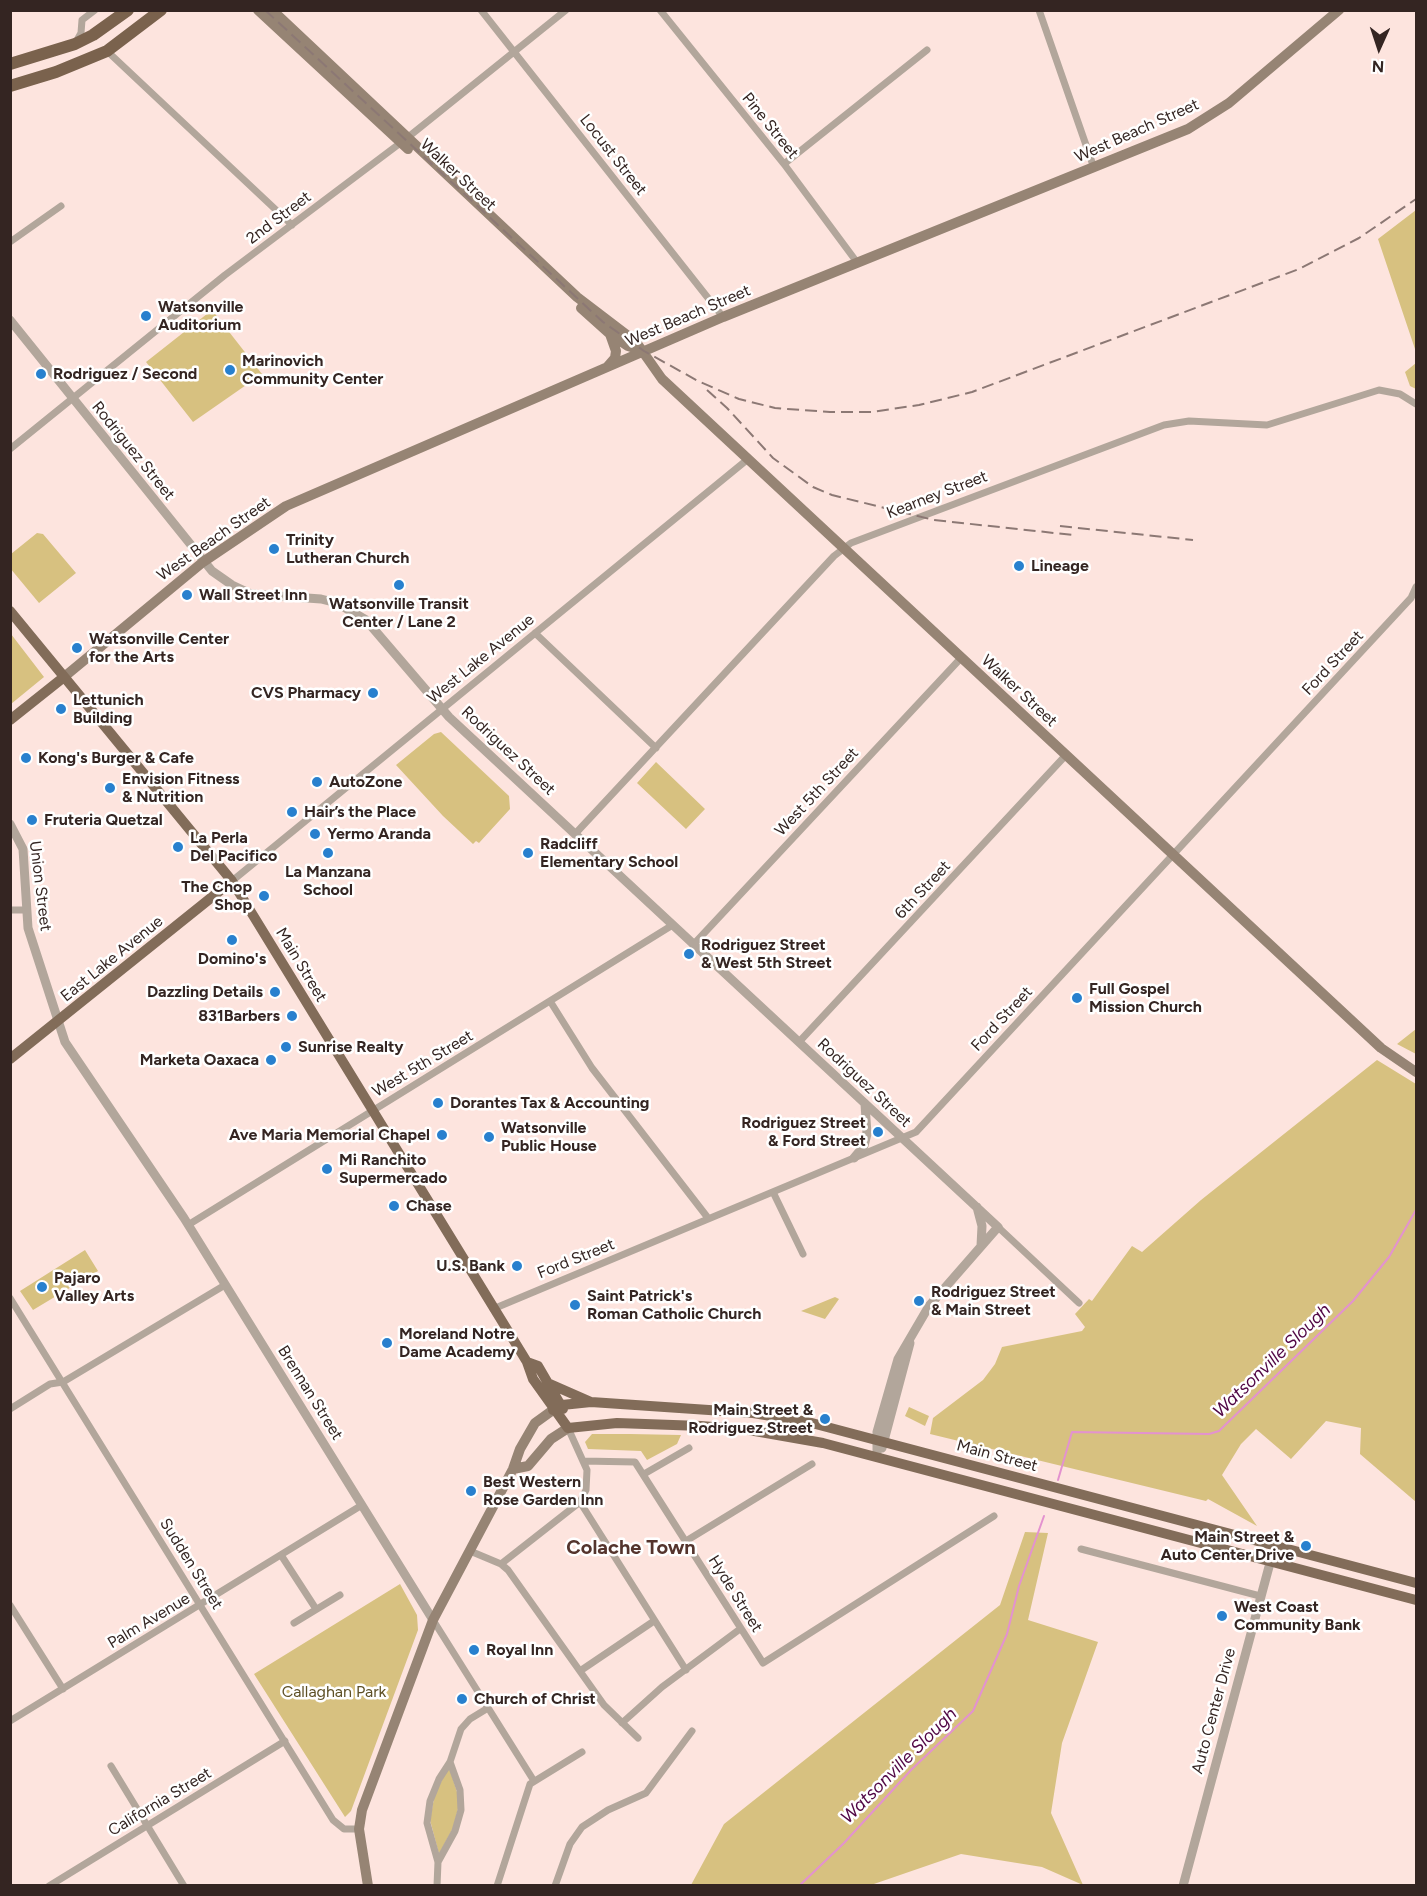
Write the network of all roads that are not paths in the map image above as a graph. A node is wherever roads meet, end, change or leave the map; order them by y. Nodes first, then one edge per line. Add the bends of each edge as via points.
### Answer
1 (94, 10) edge
2 (128, 10) edge
3 (161, 10) edge
4 (258, 10) edge
5 (272, 10) edge
6 (481, 10) edge
7 (566, 10) edge
8 (660, 10) edge
9 (1039, 10) edge
10 (1339, 10) edge
11 (75, 44) junction
12 (927, 50) dead end
13 (107, 51) junction
14 (514, 51) junction
15 (10, 64) edge
16 (10, 86) edge
17 (404, 140) junction
18 (783, 164) junction
19 (1094, 168) junction
20 (61, 206) dead end
21 (292, 225) junction
22 (10, 242) edge
23 (856, 261) junction
24 (723, 316) junction
25 (10, 321) edge
26 (610, 334) junction
27 (644, 351) junction
28 (606, 368) junction
29 (71, 399) junction
30 (1416, 404) edge
31 (10, 449) edge
32 (748, 459) junction
33 (842, 548) junction
34 (203, 562) junction
35 (1416, 587) edge
36 (10, 611) edge
37 (535, 633) junction
38 (961, 658) junction
39 (64, 677) junction
40 (441, 709) junction
41 (10, 720) edge
42 (656, 748) junction
43 (1066, 755) junction
44 (10, 824) edge
45 (575, 834) junction
46 (1173, 854) junction
47 (232, 880) junction
48 (10, 910) edge
49 (25, 910) junction
50 (672, 926) junction
51 (693, 945) junction
52 (550, 1001) junction
53 (57, 1023) junction
54 (799, 1042) junction
55 (10, 1059) edge
56 (1416, 1072) edge
57 (865, 1104) junction
58 (373, 1110) junction
59 (902, 1138) junction
60 (854, 1158) junction
61 (773, 1192) junction
62 (977, 1207) junction
63 (708, 1218) junction
64 (188, 1225) junction
65 (998, 1227) junction
66 (981, 1246) junction
67 (803, 1254) dead end
68 (225, 1285) junction
69 (10, 1298) edge
70 (1079, 1304) dead end
71 (493, 1309) junction
72 (527, 1362) junction
73 (63, 1382) junction
74 (550, 1384) junction
75 (591, 1402) junction
76 (10, 1408) edge
77 (557, 1408) junction
78 (568, 1428) junction
79 (880, 1441) junction
80 (689, 1448) dead end
81 (877, 1457) junction
82 (583, 1461) junction
83 (812, 1464) dead end
84 (513, 1469) junction
85 (644, 1474) junction
86 (580, 1502) junction
87 (362, 1505) junction
88 (994, 1516) dead end
89 (686, 1541) junction
90 (1275, 1545) junction
91 (1081, 1549) dead end
92 (471, 1551) junction
93 (282, 1555) junction
94 (1270, 1563) junction
95 (501, 1564) junction
96 (1416, 1583) edge
97 (340, 1595) dead end
98 (1260, 1596) junction
99 (1416, 1600) edge
100 (10, 1605) edge
101 (201, 1605) junction
102 (316, 1609) junction
103 (433, 1620) junction
104 (654, 1621) junction
105 (294, 1623) dead end
106 (740, 1629) junction
107 (686, 1670) junction
108 (580, 1671) junction
109 (63, 1689) junction
110 (488, 1708) junction
111 (10, 1721) edge
112 (622, 1723) junction
113 (692, 1731) dead end
114 (638, 1738) dead end
115 (285, 1741) junction
116 (582, 1752) dead end
117 (450, 1762) junction
118 (111, 1766) dead end
119 (534, 1782) junction
120 (147, 1825) junction
121 (359, 1829) junction
122 (438, 1862) junction
123 (49, 1886) edge
124 (184, 1886) edge
125 (368, 1886) edge
126 (437, 1886) edge
127 (497, 1886) edge
128 (555, 1886) edge
129 (1183, 1886) edge

1 - 11 street via 82,20
2 - 11 highway
3 - 13 highway
4 - 17 main road, Walker Street
5 - 17 main road, Walker Street
6 - 14 street, Locust Street
7 - 14 street, 2nd Street
8 - 18 street, Pine Street
9 - 19 street
10 - 19 main road, West Beach Street via 1207,118
11 - 15 highway
12 - 18 street
13 - 16 highway
13 - 21 street
14 - 17 street, 2nd Street
14 - 24 street, Locust Street
17 - 21 street, 2nd Street
17 - 26 main road, Walker Street
17 - 27 main road, Walker Street via 577,297
18 - 23 street, Pine Street
19 - 23 main road, West Beach Street
20 - 22 street
21 - 29 street, 2nd Street
23 - 24 main road, West Beach Street
24 - 27 main road, West Beach Street
25 - 29 street, Rodriguez Street
26 - 27 main road, Walker Street
26 - 28 main road via 616,351
27 - 28 main road, West Beach Street
27 - 32 main road, Walker Street via 662,379
28 - 34 main road, West Beach Street via 286,506
29 - 31 street, 2nd Street
29 - 34 street, Rodriguez Street
30 - 33 street, Kearney Street via 1400,394 1379,390 1267,425 1189,421 1164,425 917,516
32 - 33 main road, Walker Street
32 - 37 street, West Lake Avenue
33 - 38 main road, Walker Street
33 - 42 street, Kearney Street
34 - 39 main road, West Beach Street
34 - 40 street, Rodriguez Street via 222,579 251,594 321,599 354,612 377,630
35 - 46 street, Ford Street via 1411,598
36 - 39 main road, Main Street
37 - 40 street, West Lake Avenue
37 - 42 street
38 - 43 main road, Walker Street
38 - 51 street, West 5th Street
39 - 41 main road
39 - 47 main road, Main Street
40 - 45 street, Rodriguez Street
40 - 47 street, West Lake Avenue
42 - 45 street, Kearney Street
43 - 46 main road, Walker Street
43 - 54 street, 6th Street
44 - 49 street, Union Street via 23,849
45 - 50 street, Rodriguez Street
46 - 56 main road, Walker Street via 1381,1048
46 - 59 street, Ford Street via 916,1132
47 - 53 main road, East Lake Avenue
47 - 58 main road, Main Street
48 - 49 street
49 - 53 street, Union Street
50 - 51 street, Rodriguez Street
50 - 52 street, West 5th Street
51 - 54 street, Rodriguez Street
52 - 58 street, West 5th Street
52 - 63 street via 592,1068
53 - 55 main road, East Lake Avenue
53 - 64 street, Brennan Street via 65,1042
54 - 57 street, Rodriguez Street
57 - 59 street, Rodriguez Street
57 - 60 street via 867,1134 864,1146
58 - 64 street, West 5th Street
58 - 71 main road, Main Street
59 - 60 street, Ford Street
59 - 62 street, Rodriguez Street
60 - 61 street, Ford Street
61 - 63 street, Ford Street
61 - 67 street
62 - 65 street, Rodriguez Street
62 - 66 street
63 - 71 street, Ford Street
64 - 68 street, Brennan Street
65 - 66 street
65 - 70 street, Rodriguez Street
66 - 79 street via 929,1306 898,1359
68 - 73 street
68 - 87 street, Brennan Street
69 - 73 street, Sudden Street
71 - 72 main road, Main Street
72 - 74 main road, Main Street via 538,1366
72 - 77 main road, Main Street via 529,1372
73 - 76 street via 50,1384
73 - 101 street, Sudden Street
74 - 75 main road
74 - 77 main road, Main Street
75 - 77 main road, Main Street
75 - 79 main road, Main Street via 753,1413 808,1422
77 - 78 main road, Main Street
77 - 84 main road via 535,1423
78 - 81 main road, Main Street via 617,1423 737,1429 823,1443
78 - 82 street
78 - 84 main road via 551,1439 528,1466
79 - 81 street
79 - 90 main road, Main Street
80 - 85 street
81 - 94 main road, Main Street
82 - 85 street via 635,1462
82 - 86 street via 587,1484
83 - 89 street
84 - 92 main road
85 - 89 street, Hyde Street
86 - 95 street
86 - 104 street
87 - 93 street, Palm Avenue
87 - 103 street, Brennan Street
88 - 106 street, Hyde Street via 763,1663
89 - 106 street, Hyde Street
90 - 94 main road, Auto Center Drive
90 - 96 main road, Main Street
91 - 98 street
92 - 95 street
92 - 103 main road
93 - 101 street, Palm Avenue
93 - 102 street
94 - 98 street, Auto Center Drive
94 - 99 main road, Main Street
95 - 108 street
97 - 102 street
98 - 129 street, Auto Center Drive
100 - 109 street
101 - 109 street, Palm Avenue
101 - 115 street, Sudden Street
102 - 105 street
103 - 110 street, Brennan Street
103 - 121 main road via 365,1802
104 - 107 street
104 - 108 street
106 - 107 street
107 - 112 street
108 - 112 street
109 - 111 street, Palm Avenue
110 - 117 street via 463,1725
110 - 119 street, Brennan Street
112 - 114 street
113 - 128 street via 646,1793 582,1827 570,1844
115 - 120 street, California Street
115 - 121 street, Sudden Street via 333,1820 344,1829
116 - 119 street
117 - 122 street via 428,1809 428,1829
117 - 122 street via 460,1790 461,1810 455,1832
118 - 120 street
119 - 127 street via 530,1784
120 - 123 street, California Street
120 - 124 street
121 - 125 main road
122 - 126 street

